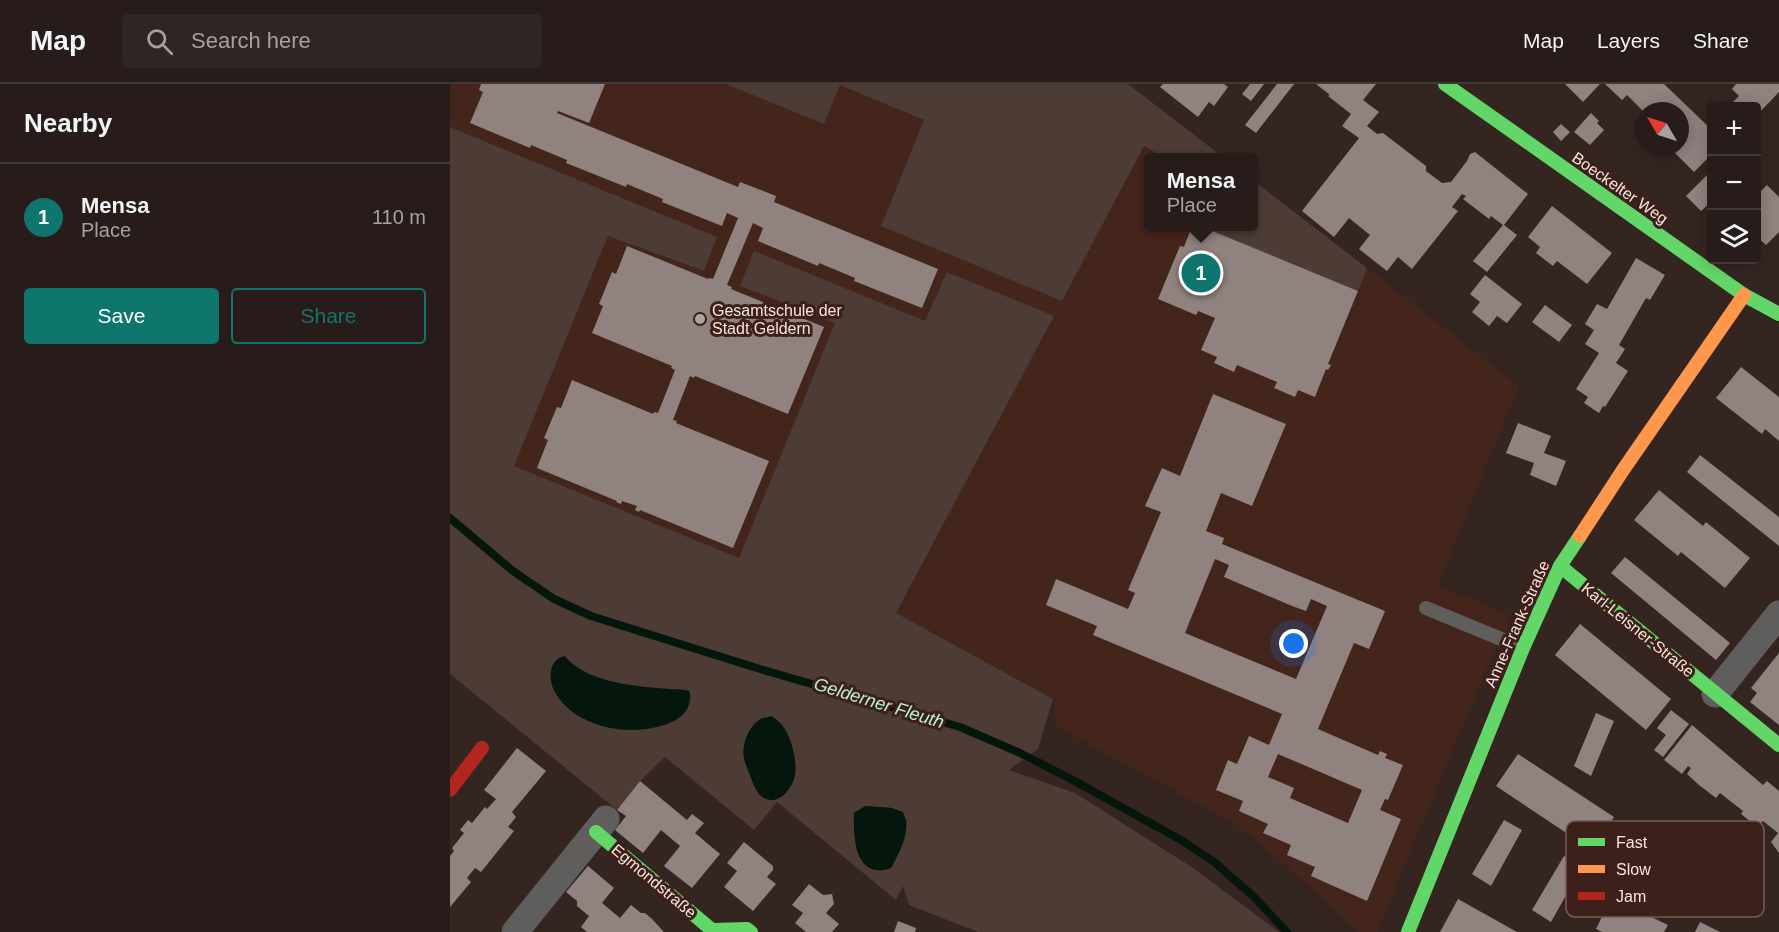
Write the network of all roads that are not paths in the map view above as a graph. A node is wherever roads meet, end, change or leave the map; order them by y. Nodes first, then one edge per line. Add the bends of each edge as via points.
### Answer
1 (1445, 84) edge
2 (1744, 295) junction
3 (1779, 314) edge
4 (1560, 566) junction
5 (1426, 608) dead end
6 (1779, 614) edge
7 (1523, 648) junction
8 (1715, 694) junction
9 (1779, 745) edge
10 (482, 748) dead end
11 (450, 790) edge
12 (601, 826) joint
13 (711, 931) edge
14 (515, 932) edge
15 (751, 932) edge
16 (1408, 932) edge

1 - 2 street, Boeckelter Weg
2 - 3 street, Boeckelter Weg
2 - 4 street, Anne-Frank-Straße
4 - 7 street, Anne-Frank-Straße
4 - 8 street, Karl-Leisner-Straße
5 - 7 lane
6 - 8 street
7 - 16 street, Anne-Frank-Straße
8 - 9 street, Karl-Leisner-Straße
10 - 11 street
12 - 13 street, Egmondstraße
12 - 14 street, Egmondstraße
13 - 15 street, Egmondstraße

